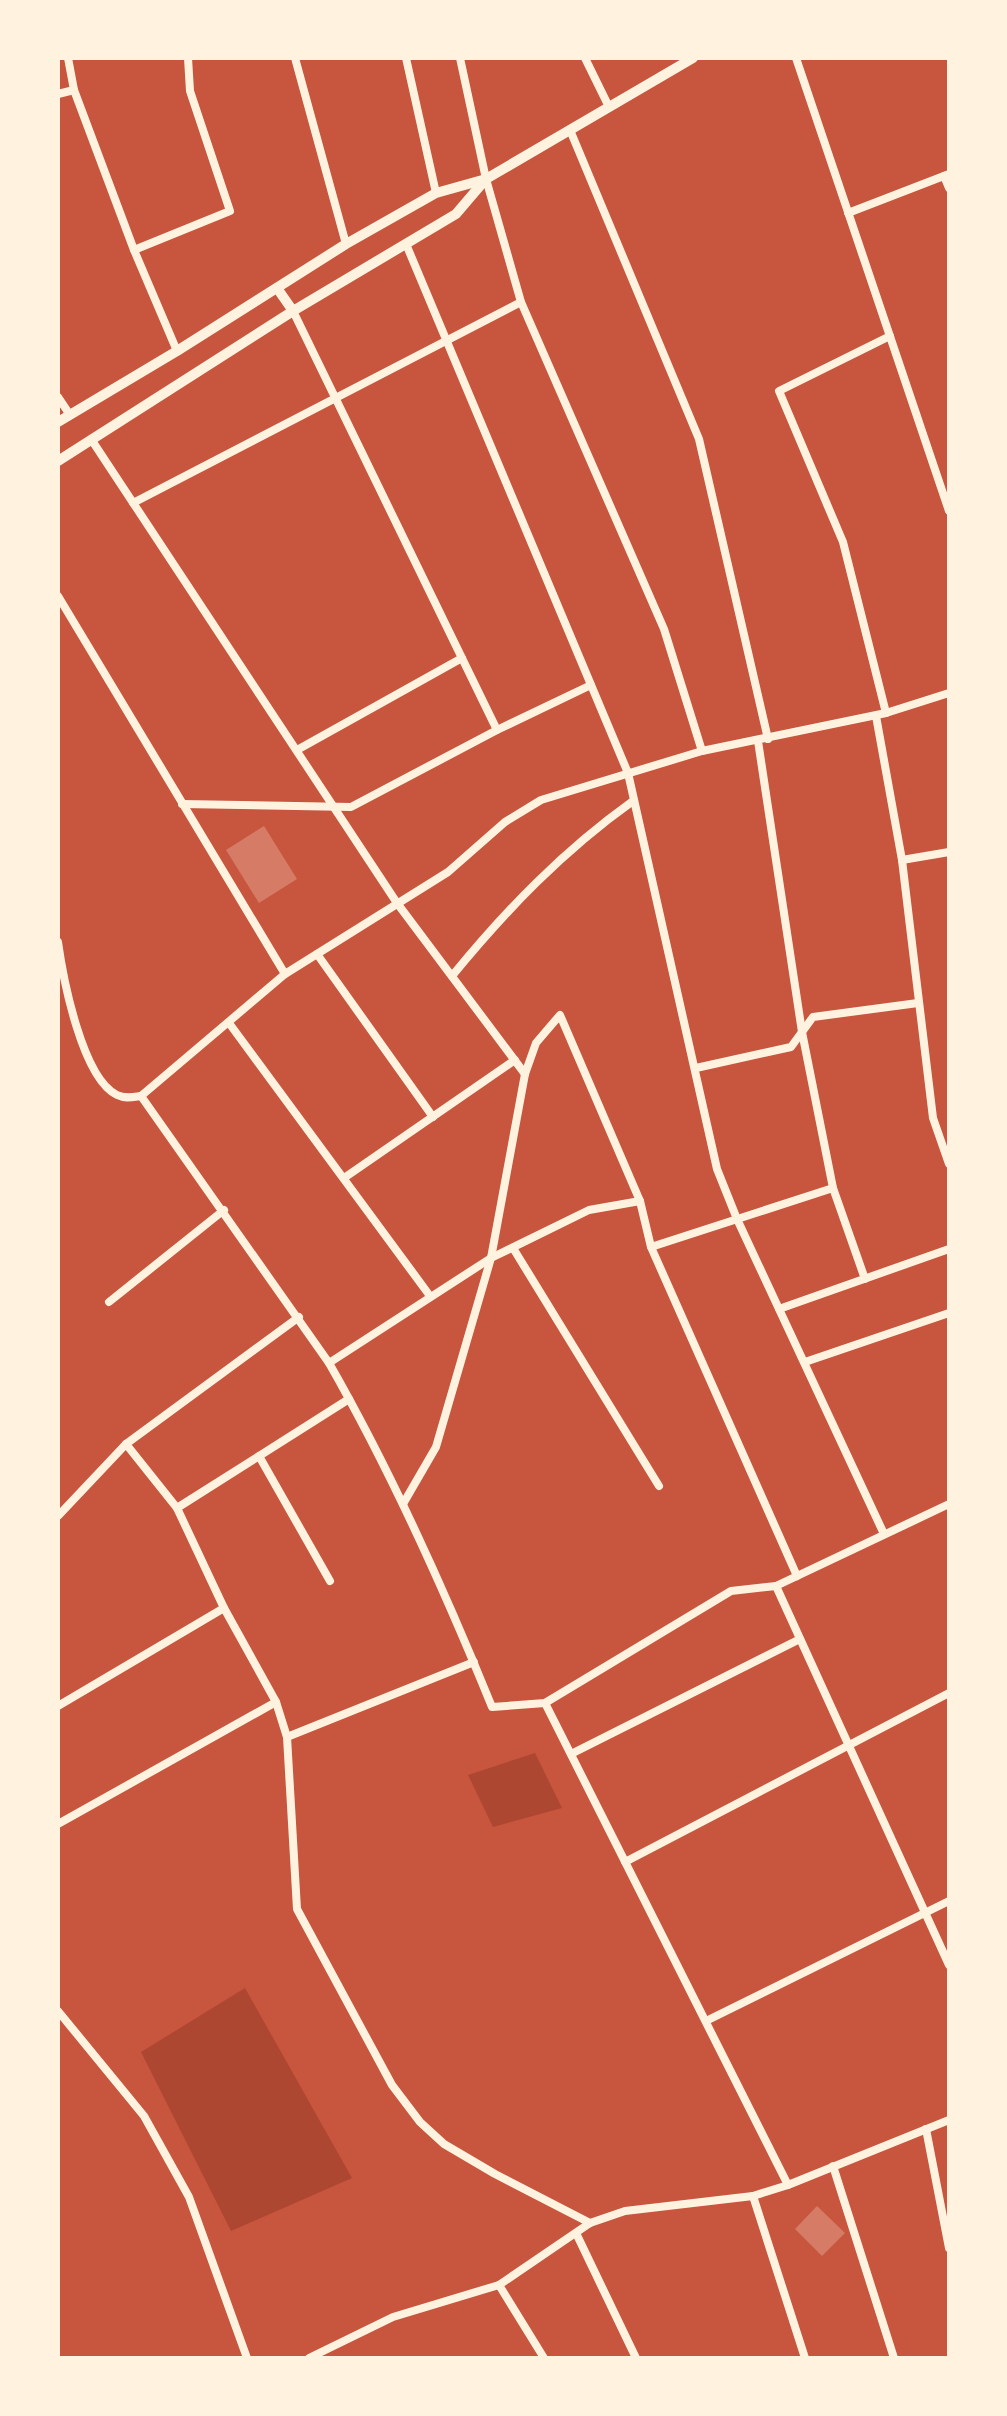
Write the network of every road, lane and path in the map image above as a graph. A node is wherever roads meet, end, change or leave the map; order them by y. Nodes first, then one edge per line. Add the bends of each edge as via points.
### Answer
1 (68, 58) edge
2 (188, 58) edge
3 (295, 58) edge
4 (406, 58) edge
5 (460, 58) edge
6 (585, 58) edge
7 (693, 58) edge
8 (796, 58) edge
9 (74, 90) junction
10 (58, 94) edge
11 (609, 107) junction
12 (570, 130) junction
13 (946, 175) edge
14 (486, 179) junction
15 (949, 188) edge
16 (436, 193) junction
17 (848, 213) junction
18 (346, 244) junction
19 (406, 244) junction
20 (134, 250) junction
21 (277, 288) junction
22 (521, 302) junction
23 (293, 311) junction
24 (890, 336) junction
25 (447, 341) junction
26 (177, 351) junction
27 (58, 397) edge
28 (335, 398) junction
29 (70, 415) junction
30 (58, 422) edge
31 (91, 439) junction
32 (58, 461) edge
33 (133, 503) junction
34 (949, 511) edge
35 (58, 596) edge
36 (462, 658) junction
37 (591, 685) junction
38 (949, 693) edge
39 (886, 713) junction
40 (876, 716) junction
41 (497, 730) junction
42 (768, 739) junction
43 (758, 741) junction
44 (297, 750) junction
45 (702, 751) junction
46 (628, 773) junction
47 (633, 801) junction
48 (182, 804) junction
49 (333, 806) junction
50 (949, 852) edge
51 (902, 860) junction
52 (397, 903) junction
53 (58, 942) edge
54 (317, 954) junction
55 (285, 974) junction
56 (452, 976) junction
57 (61, 988) edge
58 (918, 1003) junction
59 (229, 1023) junction
60 (802, 1032) junction
61 (515, 1060) junction
62 (696, 1068) junction
63 (525, 1074) junction
64 (141, 1096) junction
65 (433, 1117) junction
66 (949, 1164) edge
67 (344, 1178) junction
68 (833, 1188) junction
69 (640, 1201) junction
70 (224, 1210) junction
71 (737, 1219) junction
72 (651, 1247) junction
73 (513, 1248) junction
74 (949, 1249) edge
75 (491, 1258) junction
76 (865, 1279) junction
77 (430, 1296) junction
78 (109, 1302) dead end
79 (779, 1309) junction
80 (949, 1313) edge
81 (299, 1317) junction
82 (805, 1362) junction
83 (329, 1363) junction
84 (349, 1399) junction
85 (126, 1444) junction
86 (259, 1456) junction
87 (659, 1486) dead end
88 (403, 1504) junction
89 (949, 1504) edge
90 (177, 1508) junction
91 (58, 1516) edge
92 (884, 1534) junction
93 (797, 1576) junction
94 (330, 1581) dead end
95 (776, 1586) junction
96 (224, 1608) junction
97 (800, 1639) junction
98 (474, 1662) junction
99 (949, 1693) edge
100 (276, 1702) junction
101 (545, 1703) junction
102 (58, 1706) edge
103 (287, 1737) junction
104 (849, 1745) junction
105 (571, 1754) junction
106 (58, 1824) edge
107 (625, 1862) junction
108 (949, 1901) edge
109 (926, 1914) junction
110 (949, 1965) edge
111 (58, 2011) edge
112 (706, 2021) junction
113 (949, 2120) edge
114 (926, 2129) junction
115 (833, 2166) junction
116 (788, 2185) junction
117 (753, 2196) junction
118 (590, 2223) junction
119 (576, 2233) junction
120 (949, 2248) edge
121 (499, 2285) junction
122 (324, 2355) edge
123 (247, 2358) edge
124 (309, 2358) edge
125 (544, 2358) edge
126 (636, 2358) edge
127 (805, 2358) edge
128 (894, 2358) edge

1 - 9 street
2 - 20 street via 190,91 230,211
3 - 18 street
4 - 16 street
5 - 14 street
6 - 11 street
7 - 11 street
8 - 17 street
9 - 10 street
9 - 20 street
11 - 12 street
12 - 14 street
12 - 42 street via 699,439
13 - 15 street
13 - 17 street
14 - 16 street
14 - 19 street via 456,214
14 - 22 street
16 - 18 street
17 - 24 street
18 - 21 street
19 - 23 street
19 - 25 street
20 - 26 street
21 - 23 street
21 - 26 street
22 - 25 street
22 - 45 street via 664,629
23 - 28 street
23 - 31 street
24 - 34 street
24 - 39 street via 779,391 843,542
25 - 28 street
25 - 37 street
26 - 29 street
27 - 29 street
28 - 33 street
28 - 36 street
29 - 30 street
31 - 32 street
31 - 33 street
33 - 44 street
35 - 48 street
36 - 41 street
36 - 44 street
37 - 41 street
37 - 46 street
38 - 39 street
39 - 40 street
40 - 42 street
40 - 51 street
41 - 49 street via 351,807
42 - 43 street
43 - 45 street
43 - 60 street
44 - 49 street
45 - 46 street
46 - 47 street
46 - 52 street via 541,800 505,822 448,872
47 - 56 street via 545,872
47 - 62 street
48 - 49 street
48 - 55 street
49 - 52 street
50 - 51 street
51 - 58 street
52 - 54 street
52 - 56 street
53 - 57 street
54 - 55 street
54 - 65 street
55 - 59 street
56 - 61 street
57 - 64 street via 95,1071 117,1095
58 - 60 street via 813,1017
58 - 66 street via 933,1118
59 - 64 street
59 - 67 street
60 - 62 street via 791,1047
60 - 68 street
61 - 63 street
61 - 65 street
62 - 71 street via 717,1169
63 - 69 street via 536,1043 560,1015
63 - 75 street
64 - 70 street
65 - 67 street
67 - 77 street
68 - 71 street
68 - 76 street
69 - 72 street
69 - 73 street via 589,1210
70 - 78 street
70 - 81 street
71 - 72 street
71 - 79 street
72 - 93 street
73 - 75 street
73 - 87 street
74 - 76 street
75 - 77 street
75 - 88 street via 436,1447
76 - 79 street
77 - 83 street
79 - 82 street
80 - 82 street
81 - 83 street
81 - 85 street
82 - 92 street
83 - 84 street
84 - 86 street
84 - 88 street
85 - 90 street
85 - 91 street
86 - 90 street
86 - 94 street
88 - 98 street
89 - 92 street
90 - 96 street
92 - 93 street
93 - 95 street
95 - 97 street
95 - 101 street via 731,1591
96 - 100 street
96 - 102 street
97 - 104 street
97 - 105 street
98 - 101 street via 492,1707
98 - 103 street
99 - 104 street
100 - 103 street
100 - 106 street
101 - 105 street
103 - 118 street via 297,1909 392,2085 444,2144
104 - 107 street
104 - 109 street
105 - 107 street
107 - 112 street
108 - 109 street
109 - 110 street
109 - 112 street
111 - 123 street via 144,2116 189,2197
112 - 116 street
113 - 114 street
114 - 115 street
114 - 120 street
115 - 116 street
115 - 128 street
116 - 117 street
117 - 118 street via 625,2211
117 - 127 street
118 - 119 street
119 - 121 street
119 - 126 street
121 - 122 street via 393,2317
121 - 125 street
122 - 124 street

